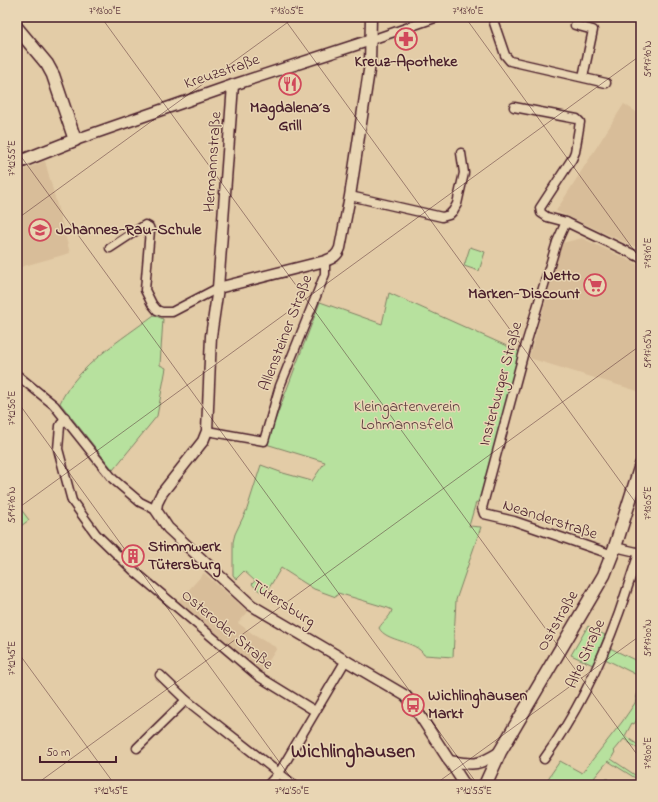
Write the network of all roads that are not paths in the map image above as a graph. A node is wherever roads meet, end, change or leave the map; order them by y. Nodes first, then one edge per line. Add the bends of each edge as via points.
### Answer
1 (371, 17) edge
2 (438, 17) edge
3 (492, 17) edge
4 (575, 25) dead end
5 (17, 28) edge
6 (371, 40) junction
7 (583, 77) junction
8 (606, 82) dead end
9 (233, 85) junction
10 (514, 107) dead end
11 (74, 140) junction
12 (461, 153) dead end
13 (17, 163) edge
14 (350, 196) junction
15 (566, 222) junction
16 (110, 248) dead end
17 (641, 258) edge
18 (325, 261) junction
19 (218, 288) junction
20 (17, 375) edge
21 (65, 417) junction
22 (207, 431) junction
23 (641, 465) edge
24 (482, 508) joint
25 (156, 510) junction
26 (614, 551) junction
27 (640, 553) edge
28 (346, 660) junction
29 (160, 675) dead end
30 (186, 700) junction
31 (315, 711) junction
32 (137, 748) dead end
33 (500, 752) junction
34 (544, 759) dead end
35 (449, 761) junction
36 (279, 773) junction
37 (268, 785) edge
38 (294, 785) edge
39 (465, 785) edge
40 (484, 785) edge

1 - 6 street, Allensteiner Straße
2 - 6 street, Kreuzstraße
3 - 7 street via 505,55 510,61
4 - 7 street via 593,30
5 - 11 main road via 53,75
6 - 9 street, Kreuzstraße
6 - 14 street, Allensteiner Straße via 370,64
7 - 8 street
9 - 11 street, Kreuzstraße
9 - 19 street, Hermannstraße
10 - 15 street via 580,122 572,159 540,208 541,213 547,217
11 - 13 main road, Kreuzstraße
12 - 14 street via 464,173 457,204 448,215 442,217
14 - 18 street, Allensteiner Straße via 340,248 332,259
15 - 17 street
15 - 24 street, Insterburger Straße via 557,242 526,344
16 - 19 street via 145,225 149,227 146,290 152,304 162,312 172,312
18 - 19 street
18 - 22 street, Allensteiner Straße via 325,274 280,386 264,441
19 - 22 street, Hermannstraße via 211,336
20 - 21 street, Tütersburg
21 - 25 street, Tütersburg via 113,479 140,502
21 - 31 street, Osteroder Straße via 60,426 58,449 72,501 96,534 133,570 258,676
22 - 25 street, Hermannstraße via 203,441 162,493
23 - 26 main road, Oststraße
24 - 26 street, Neanderstraße via 484,514
25 - 28 street, Tütersburg via 168,528 251,605
26 - 27 street
26 - 33 main road, Oststraße via 600,582
27 - 34 street, Alte Straße via 600,659 580,700
28 - 31 street
28 - 35 street, Tütersburg via 406,696
29 - 30 street
30 - 32 street
30 - 36 street
31 - 36 street
33 - 35 street via 484,762 472,764
33 - 40 main road, Oststraße
35 - 39 street, Tütersburg
36 - 37 street
36 - 38 street

